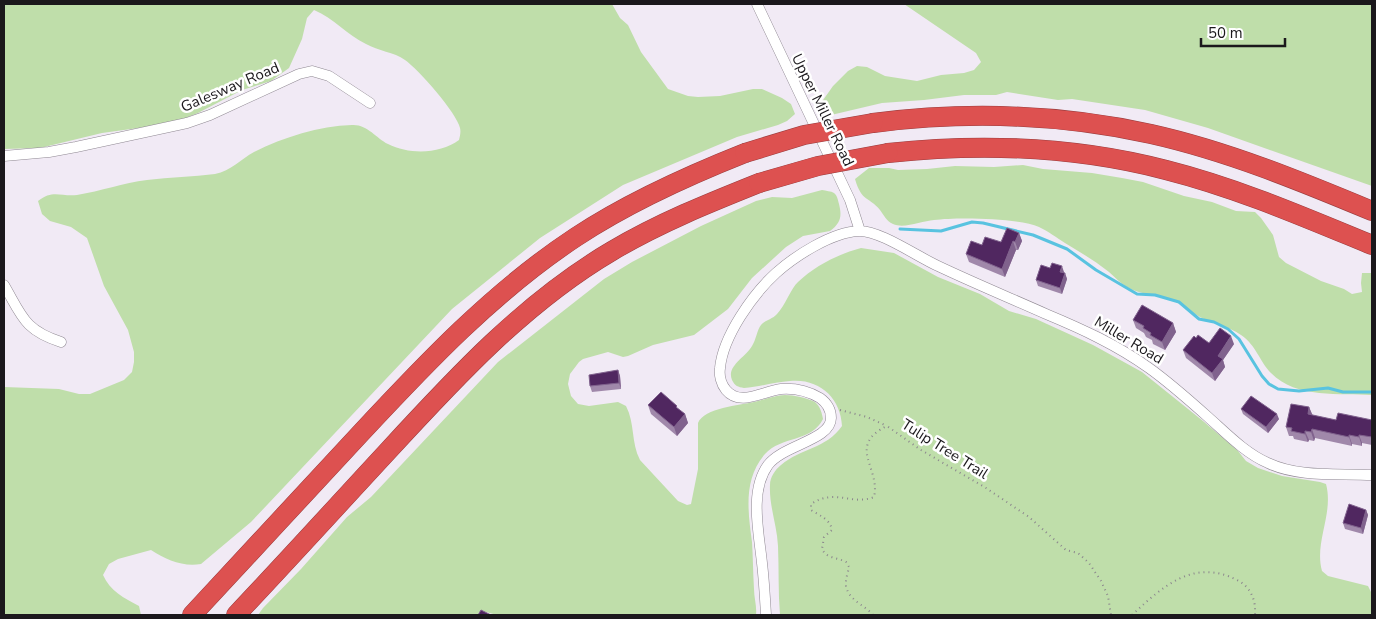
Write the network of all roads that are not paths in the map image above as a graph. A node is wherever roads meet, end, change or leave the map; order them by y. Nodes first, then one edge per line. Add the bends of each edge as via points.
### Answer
1 (756, 4) edge
2 (370, 104) dead end
3 (4, 156) edge
4 (1372, 211) edge
5 (860, 231) junction
6 (1372, 245) edge
7 (4, 285) edge
8 (61, 342) dead end
9 (1372, 475) edge
10 (192, 615) edge
11 (236, 615) edge
12 (766, 615) edge

1 - 5 street, Upper Miller Road via 850,200
2 - 3 street, Galesway Road via 329,76 312,72 299,74 187,123 49,152
4 - 10 highway, bridge via 1229,156 1160,136 1071,120 990,115 914,118 804,135 745,153 693,174 616,212 535,266 496,297 415,375
5 - 9 street, Miller Road via 880,235 939,266 1119,348 1163,378 1244,448 1268,463 1305,473
5 - 12 street via 828,240 772,276 740,318 722,359 720,378 726,391 732,395 748,398 778,390 802,390 824,402 830,412 830,423 823,433 775,457 760,483 758,510
6 - 11 highway, bridge via 1240,192 1166,170 1045,149 922,149 888,153 818,166 759,183 656,227 611,252 530,310 450,385
7 - 8 street via 34,331

